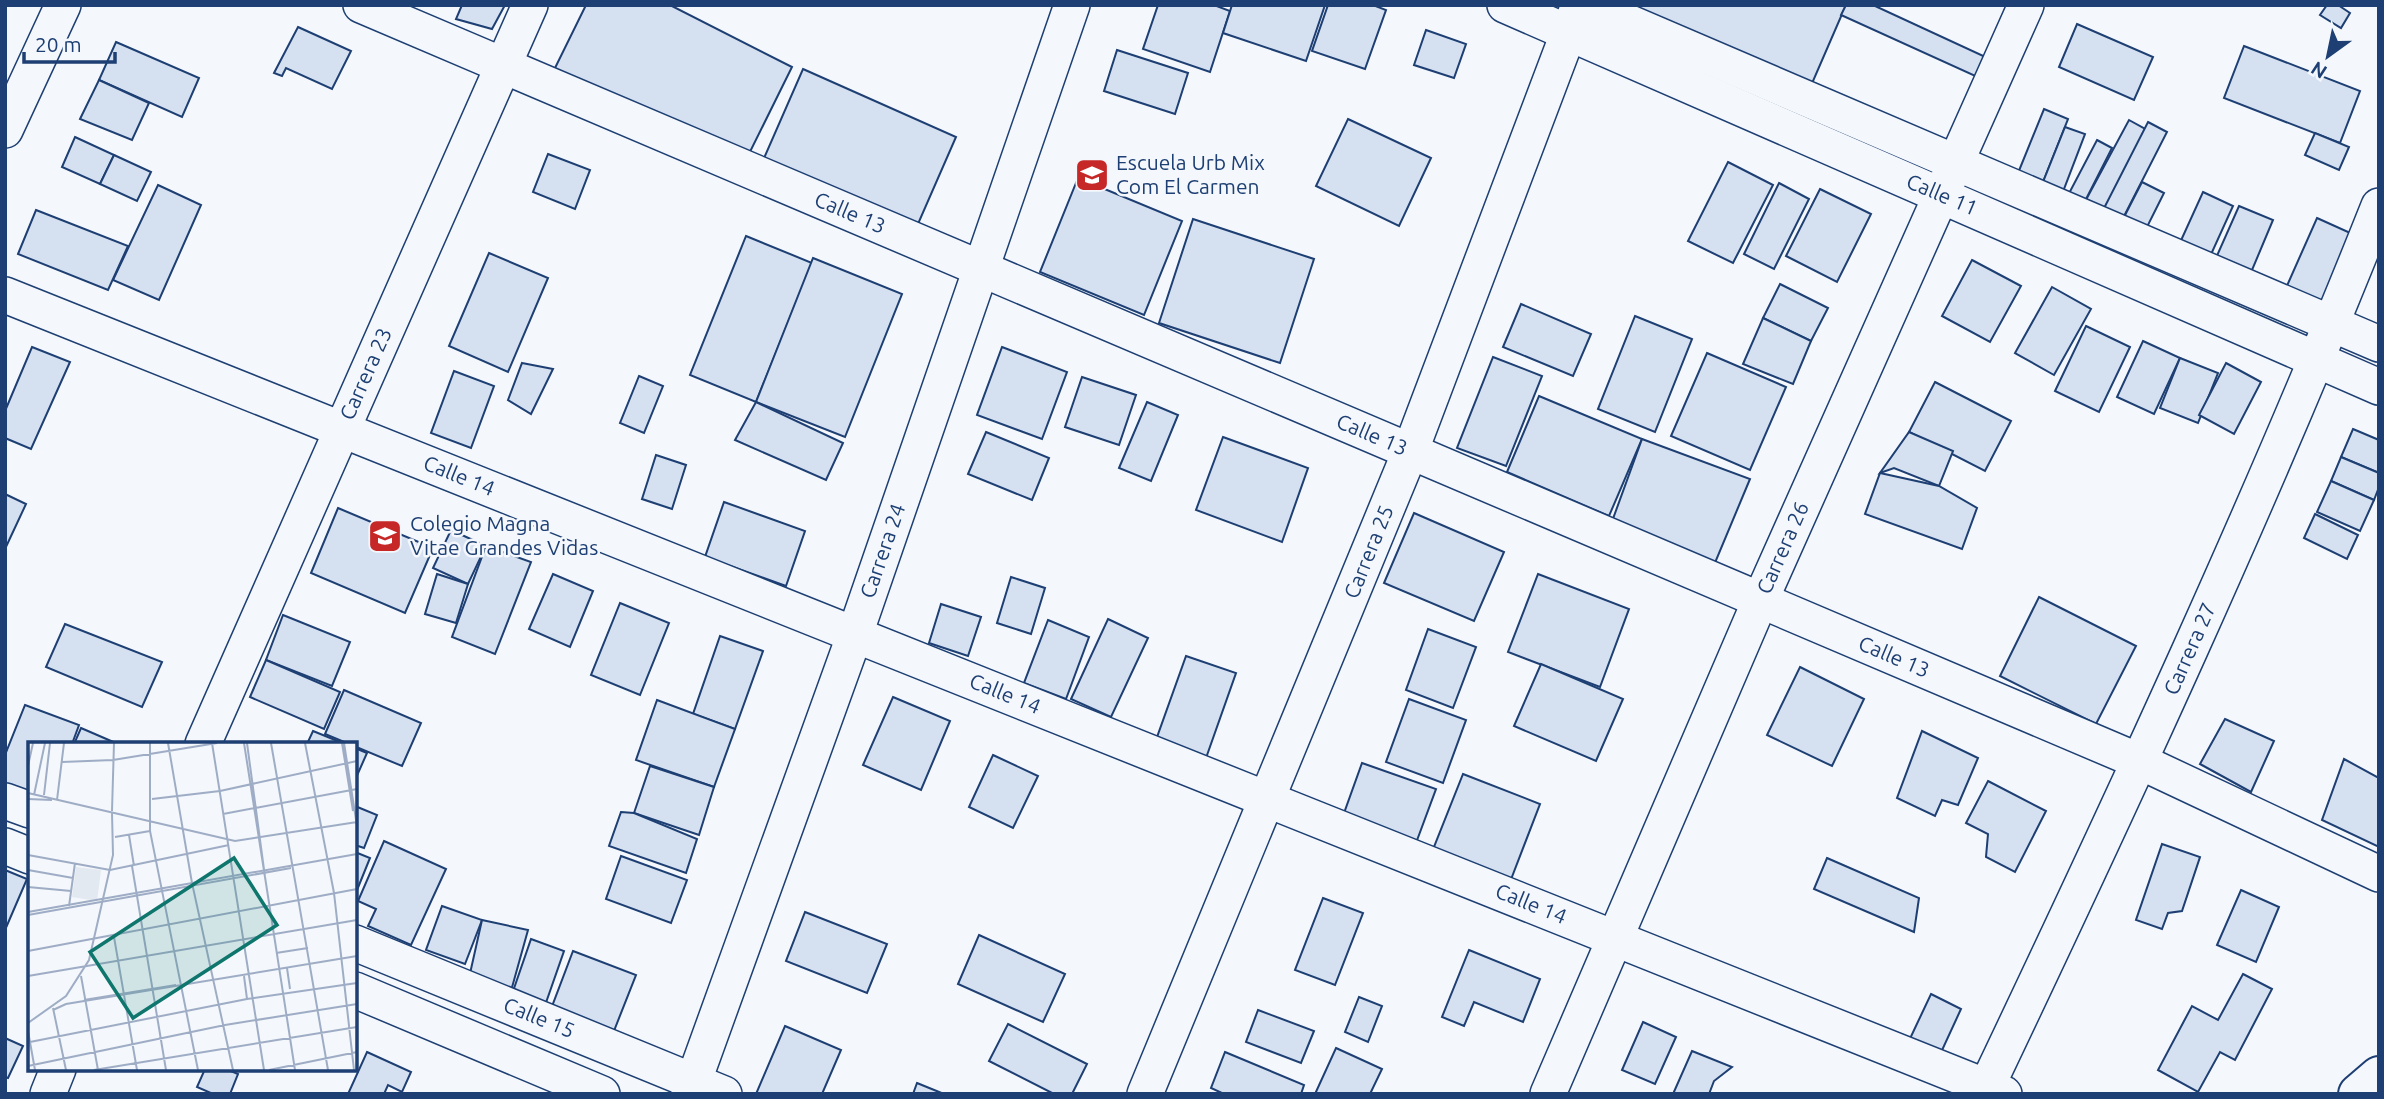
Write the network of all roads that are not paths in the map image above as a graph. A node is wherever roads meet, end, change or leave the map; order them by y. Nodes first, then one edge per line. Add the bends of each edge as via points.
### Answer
1 (63, 5) edge
2 (361, 5) edge
3 (530, 5) edge
4 (1072, 5) edge
5 (1505, 5) edge
6 (2026, 5) edge
7 (1580, 15) edge
8 (503, 66) junction
9 (5, 130) edge
10 (1956, 161) junction
11 (1942, 195) junction
12 (2379, 206) edge
13 (980, 269) junction
14 (5, 295) edge
15 (2333, 323) junction
16 (2379, 344) edge
17 (2319, 359) junction
18 (2379, 387) edge
19 (342, 429) junction
20 (1410, 452) junction
21 (1760, 601) junction
22 (855, 634) junction
23 (203, 742) edge
24 (2141, 762) junction
25 (1267, 798) junction
26 (5, 801) edge
27 (28, 809) edge
28 (5, 846) edge
29 (28, 855) edge
30 (2379, 874) edge
31 (1616, 938) junction
32 (357, 944) edge
33 (357, 991) edge
34 (57, 1071) edge
35 (2379, 1076) edge
36 (702, 1090) edge
37 (1996, 1090) edge
38 (48, 1094) edge
39 (602, 1094) edge
40 (1145, 1094) edge
41 (1548, 1094) edge
42 (2358, 1094) edge

1 - 9 street
2 - 8 street, Calle 13
3 - 8 street, Carrera 23
4 - 13 street, Carrera 24
5 - 7 street, Calle 11
6 - 10 street, Carrera 26
7 - 10 street, Calle 11
7 - 11 street, Calle 11
7 - 20 street, Carrera 25
8 - 13 street, Calle 13
8 - 19 street, Carrera 23
10 - 11 street, Carrera 26
10 - 15 street, Calle 11
11 - 17 street, Calle 11
11 - 21 street, Carrera 26
12 - 15 street, Carrera 27
13 - 20 street, Calle 13
13 - 22 street, Carrera 24
14 - 19 street, Calle 14
15 - 16 street, Calle 11
15 - 17 street, Carrera 27
17 - 18 street, Calle 11
17 - 24 street, Carrera 27
19 - 22 street, Calle 14
19 - 23 street, Carrera 23
20 - 21 street, Calle 13
20 - 25 street, Carrera 25
21 - 24 street, Calle 13
21 - 31 street, Carrera 26
22 - 25 street, Calle 14
22 - 36 street, Carrera 24
24 - 30 street, Calle 13
24 - 37 street, Carrera 27
25 - 31 street, Calle 14
25 - 40 street, Carrera 25
26 - 27 street
28 - 29 street
31 - 37 street, Calle 14
31 - 41 street, Carrera 26
32 - 36 street, Calle 15
33 - 39 street
34 - 38 street
35 - 42 highway

